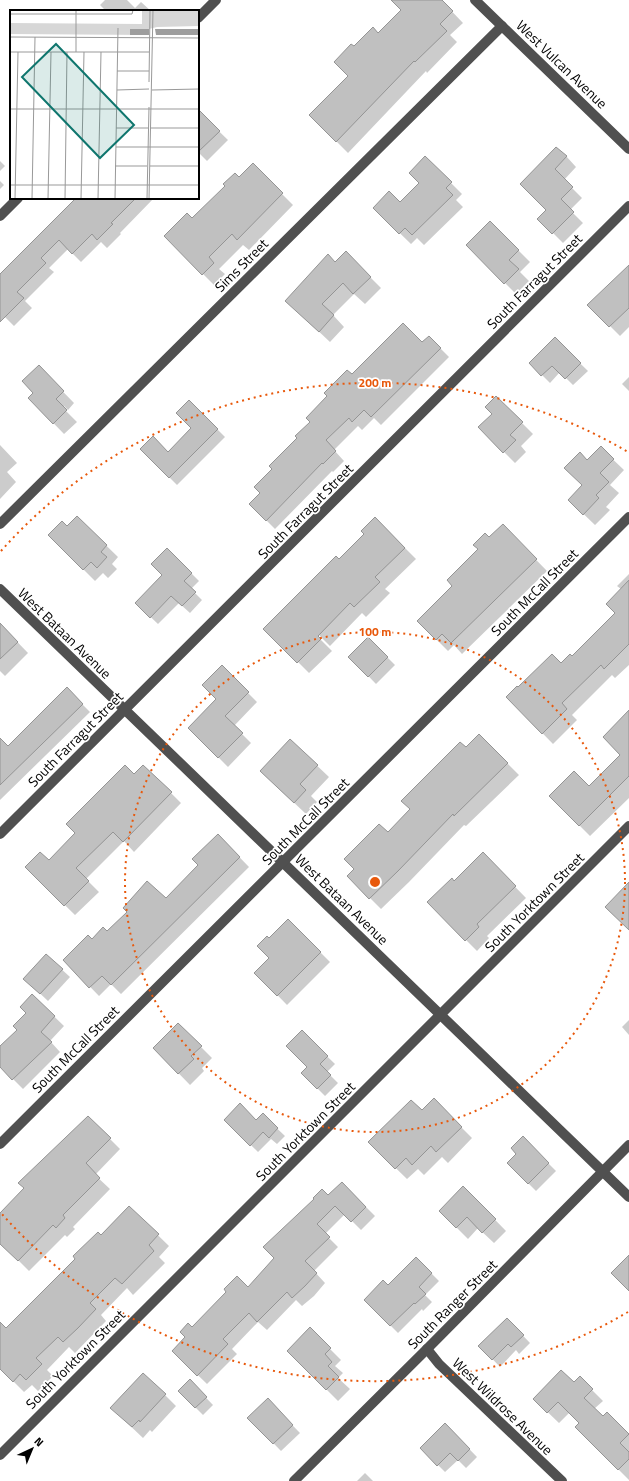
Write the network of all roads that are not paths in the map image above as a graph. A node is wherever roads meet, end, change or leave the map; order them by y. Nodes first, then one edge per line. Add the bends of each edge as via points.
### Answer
1 (216, 0) edge
2 (475, 0) edge
3 (199, 17) edge
4 (502, 26) junction
5 (629, 149) edge
6 (17, 199) edge
7 (629, 206) edge
8 (0, 216) edge
9 (629, 517) edge
10 (0, 524) edge
11 (0, 589) edge
12 (126, 709) junction
13 (629, 826) edge
14 (0, 834) edge
15 (283, 862) junction
16 (440, 1014) junction
17 (0, 1144) edge
18 (629, 1145) edge
19 (602, 1172) junction
20 (629, 1197) edge
21 (427, 1349) junction
22 (0, 1454) edge
23 (294, 1481) edge
24 (562, 1481) edge

1 - 3 street
2 - 4 street, West Vulcan Avenue
4 - 5 street, West Vulcan Avenue
4 - 10 street, Sims Street
6 - 8 street
7 - 12 street, South Farragut Street
9 - 15 street, South McCall Street
11 - 12 street, West Bataan Avenue
12 - 14 street, South Farragut Street
12 - 15 street, West Bataan Avenue
13 - 16 street, South Yorktown Street
15 - 16 street, West Bataan Avenue
15 - 17 street, South McCall Street
16 - 19 street, West Bataan Avenue
16 - 22 street, South Yorktown Street
18 - 19 street, South Ranger Street
19 - 20 street, West Bataan Avenue
19 - 21 street, South Ranger Street
21 - 23 street, South Ranger Street
21 - 24 street, West Wildrose Avenue via 439,1364

